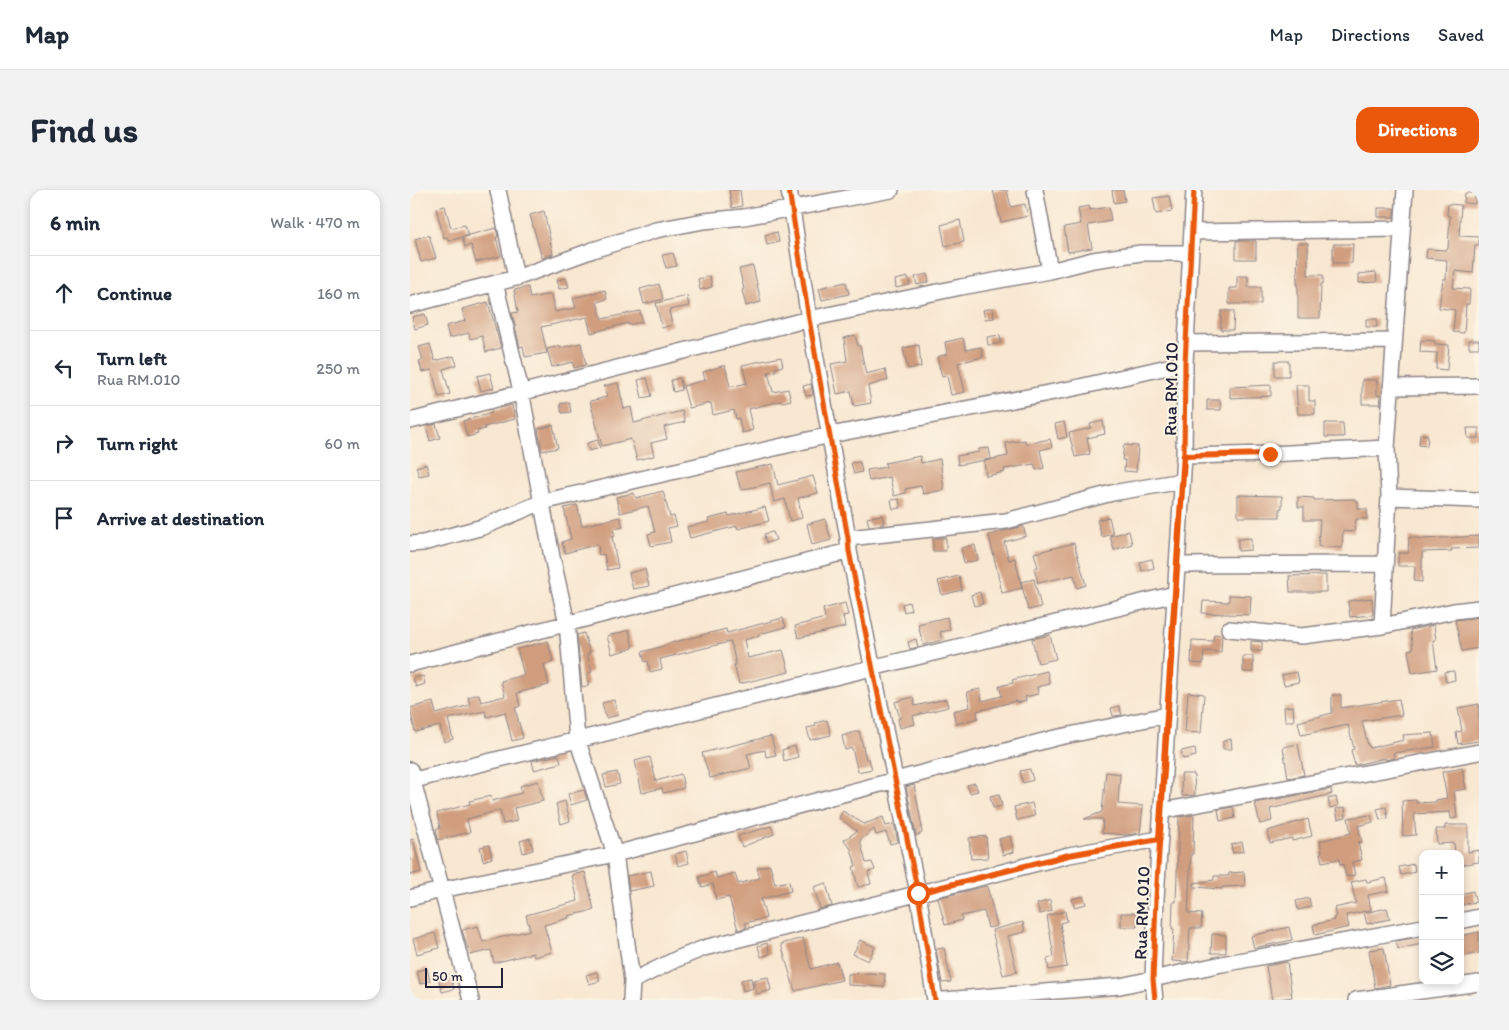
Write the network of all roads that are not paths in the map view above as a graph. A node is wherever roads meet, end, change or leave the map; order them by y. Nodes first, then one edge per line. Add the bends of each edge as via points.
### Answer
1 (498, 190) edge
2 (789, 190) edge
3 (891, 190) edge
4 (1035, 190) edge
5 (1194, 190) edge
6 (1405, 190) edge
7 (792, 209) junction
8 (1402, 229) junction
9 (1192, 232) junction
10 (1190, 253) junction
11 (1050, 271) junction
12 (516, 278) junction
13 (496, 283) junction
14 (410, 305) edge
15 (810, 319) junction
16 (1394, 342) junction
17 (1186, 343) junction
18 (1185, 363) junction
19 (1479, 386) edge
20 (1391, 387) junction
21 (521, 391) junction
22 (410, 421) edge
23 (830, 435) junction
24 (1387, 448) junction
25 (1184, 456) junction
26 (1182, 480) junction
27 (1389, 497) junction
28 (1479, 500) edge
29 (542, 502) junction
30 (410, 544) edge
31 (848, 545) junction
32 (1385, 564) junction
33 (1177, 565) junction
34 (1175, 594) junction
35 (1479, 608) edge
36 (567, 623) junction
37 (1382, 626) junction
38 (1229, 629) dead end
39 (410, 664) edge
40 (872, 669) junction
41 (1167, 715) junction
42 (577, 739) junction
43 (1479, 752) edge
44 (411, 777) edge
45 (896, 780) junction
46 (1161, 811) junction
47 (1159, 839) junction
48 (615, 854) junction
49 (441, 890) junction
50 (918, 893) junction
51 (410, 898) edge
52 (1479, 917) edge
53 (1464, 920) edge
54 (1419, 928) edge
55 (1153, 979) junction
56 (632, 981) junction
57 (1479, 983) edge
58 (1088, 995) edge
59 (470, 1000) edge
60 (631, 1000) edge
61 (935, 1000) edge
62 (944, 1000) edge
63 (1155, 1000) edge
64 (1356, 1000) edge

1 - 12 street
2 - 7 street
3 - 7 street
4 - 11 street
5 - 9 street, Rua RM.010
6 - 8 street
7 - 12 street via 656,230
7 - 15 street
8 - 9 street
8 - 16 street
9 - 10 street, Rua RM.010
10 - 11 street via 1141,253 1092,260
10 - 17 street, Rua RM.010
11 - 15 street
12 - 13 street
13 - 14 street
13 - 21 street
15 - 21 street
15 - 23 street
16 - 17 street
16 - 20 street
17 - 18 street, Rua RM.010
18 - 23 street via 1075,388
18 - 25 street, Rua RM.010
19 - 20 street
20 - 24 street
21 - 22 street
21 - 29 street
23 - 29 street
23 - 31 street
24 - 25 street
24 - 27 street
25 - 26 street, Rua RM.010
26 - 31 street via 1112,493 1006,521
26 - 33 street, Rua RM.010
27 - 28 street
27 - 32 street
29 - 30 street via 483,526
29 - 36 street
31 - 36 street
31 - 40 street
32 - 33 street
32 - 37 street
33 - 34 street, Rua RM.010
34 - 40 street
34 - 41 street, Rua RM.010
35 - 37 street
36 - 39 street
36 - 42 street
37 - 38 street via 1302,636
40 - 42 street
40 - 45 street
41 - 45 street via 1055,738
41 - 46 street, Rua RM.010
42 - 44 street
42 - 48 street
43 - 46 street
44 - 49 street
45 - 48 street
45 - 50 street
46 - 47 street, Rua RM.010
47 - 50 street via 1069,855
47 - 55 street, Rua RM.010
48 - 49 street
48 - 56 street
49 - 51 street
49 - 59 street
50 - 56 street via 704,948
50 - 61 street
52 - 53 street
54 - 55 street
55 - 58 street, Rua RM.010
55 - 63 street
56 - 60 street
57 - 64 street
58 - 62 street, Rua RM.010

